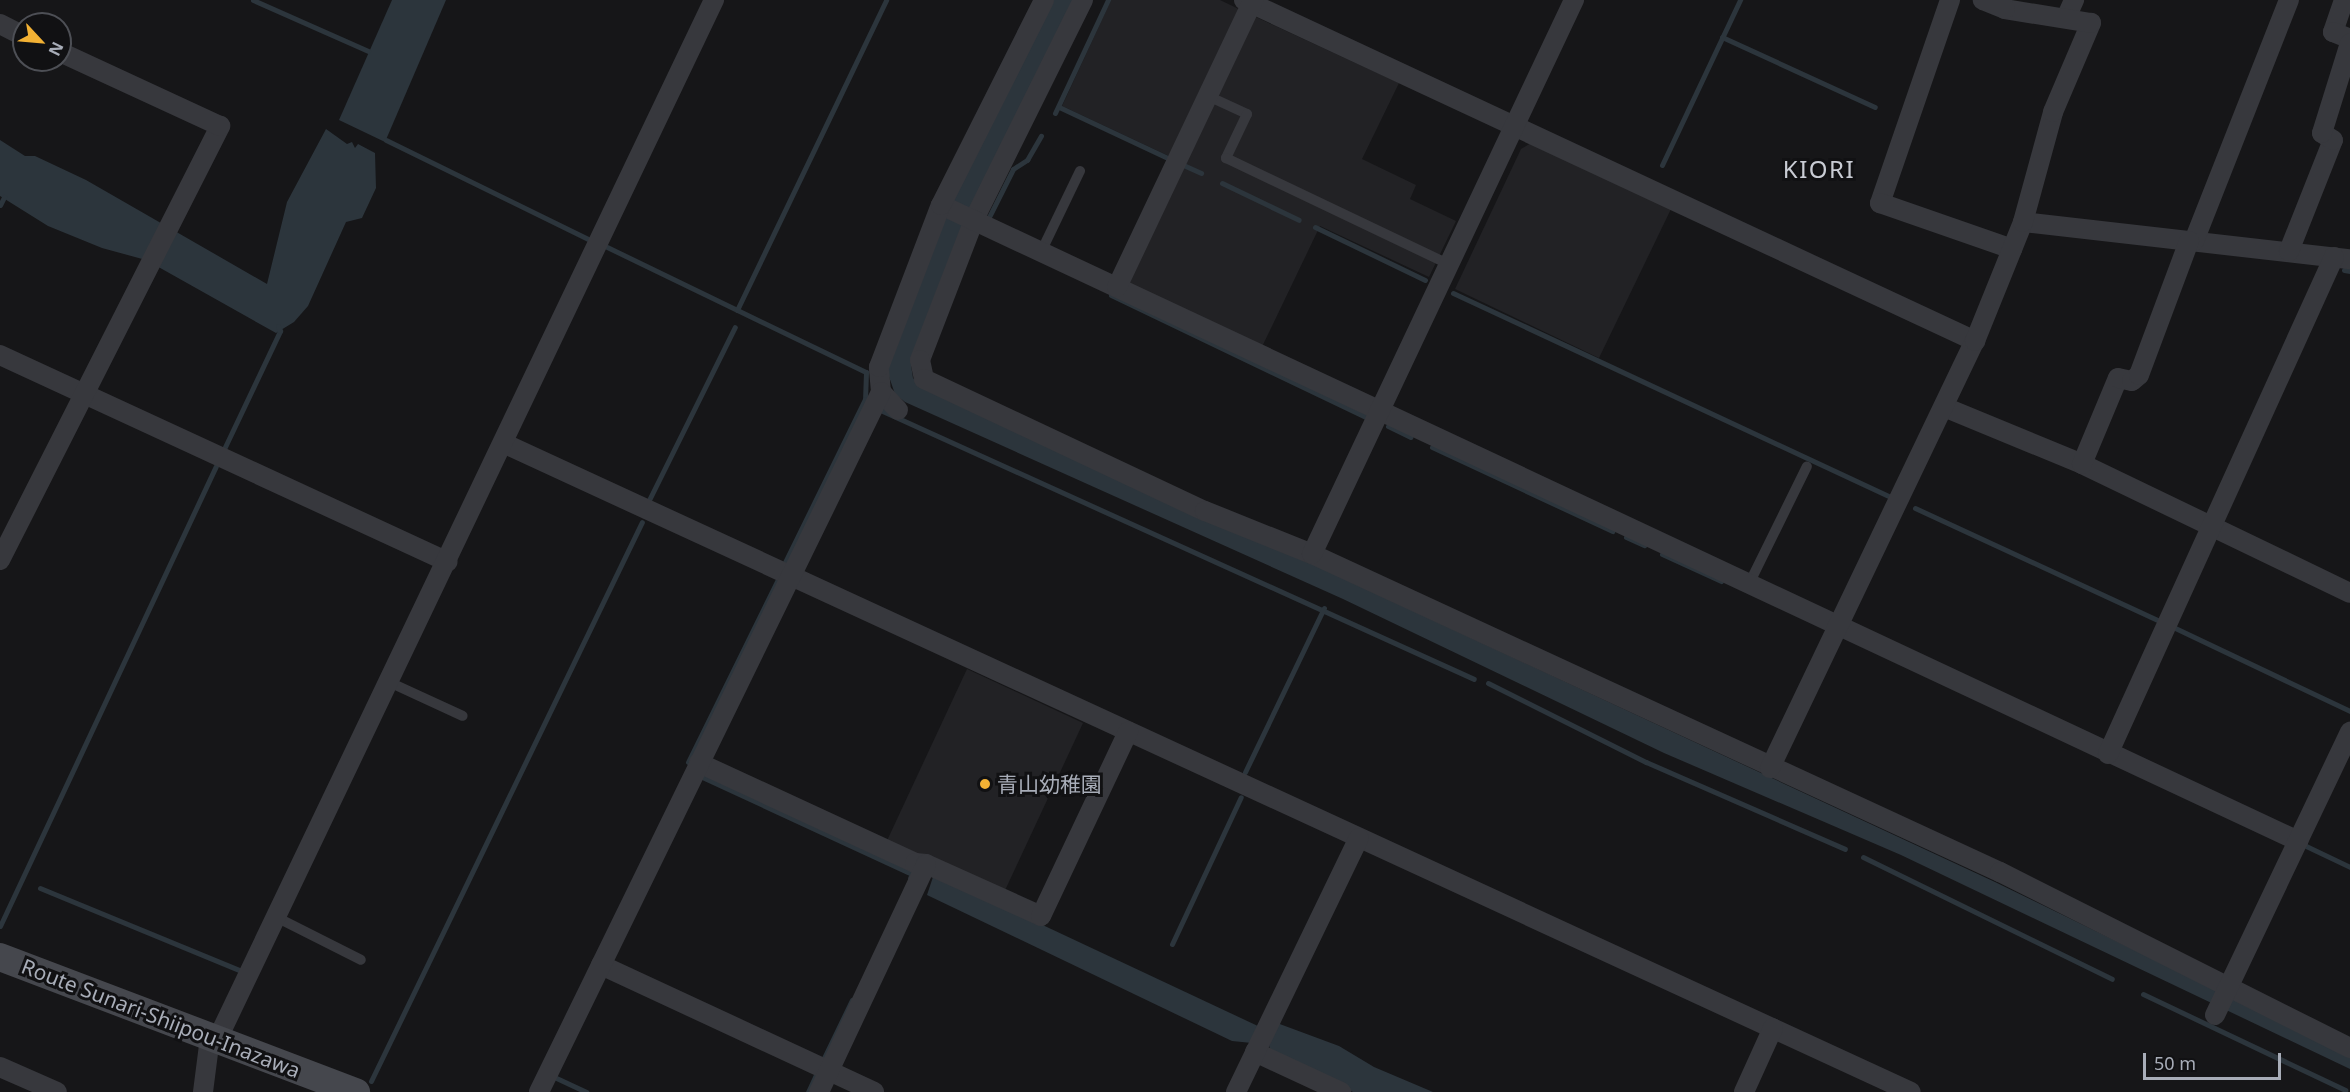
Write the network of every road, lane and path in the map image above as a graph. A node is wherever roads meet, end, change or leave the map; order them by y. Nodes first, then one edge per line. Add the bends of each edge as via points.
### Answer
1 (714, 0) edge
2 (1044, 0) edge
3 (1083, 0) edge
4 (1574, 0) edge
5 (1950, 0) edge
6 (1983, 0) edge
7 (2289, 0) edge
8 (2344, 0) edge
9 (1249, 1) edge
10 (2070, 9) edge
11 (2350, 41) edge
12 (72, 58) edge
13 (1208, 96) junction
14 (1515, 126) junction
15 (1080, 171) dead end
16 (944, 206) junction
17 (972, 219) junction
18 (2023, 222) junction
19 (2192, 241) junction
20 (2012, 249) junction
21 (2289, 251) junction
22 (1041, 252) junction
23 (2342, 258) edge
24 (1450, 265) junction
25 (1117, 287) junction
26 (1975, 340) junction
27 (0, 355) edge
28 (880, 392) junction
29 (85, 394) junction
30 (1944, 407) junction
31 (898, 410) dead end
32 (1381, 411) junction
33 (503, 443) junction
34 (2082, 464) junction
35 (1807, 466) dead end
36 (2211, 526) junction
37 (1312, 554) junction
38 (0, 560) edge
39 (447, 562) junction
40 (790, 576) junction
41 (1749, 584) junction
42 (2350, 593) edge
43 (1839, 626) junction
44 (389, 681) junction
45 (463, 717) dead end
46 (1128, 732) junction
47 (2350, 732) edge
48 (2108, 753) junction
49 (699, 763) junction
50 (1770, 768) junction
51 (1359, 838) junction
52 (2298, 841) junction
53 (926, 864) junction
54 (276, 917) junction
55 (0, 957) edge
56 (361, 960) dead end
57 (601, 965) junction
58 (2228, 988) junction
59 (2216, 1011) dead end
60 (1773, 1029) junction
61 (214, 1039) junction
62 (2350, 1048) edge
63 (1255, 1052) junction
64 (0, 1067) edge
65 (829, 1071) junction
66 (57, 1092) edge
67 (203, 1092) edge
68 (356, 1092) edge
69 (539, 1092) edge
70 (819, 1092) edge
71 (874, 1092) edge
72 (1236, 1092) edge
73 (1339, 1092) edge
74 (1744, 1092) edge
75 (1911, 1092) edge

1 - 33 street
2 - 16 street
3 - 17 street
4 - 14 street
5 - 20 street via 1880,203
6 - 10 street via 2005,9
7 - 19 street
8 - 11 street via 2333,32
9 - 13 street
9 - 14 street
10 - 18 street via 2091,23 2054,112
11 - 21 street via 2322,133 2332,140
12 - 29 street via 220,126
13 - 24 lane via 1247,114 1226,158
13 - 25 street
14 - 24 street
14 - 26 street
15 - 22 lane
16 - 17 street
16 - 28 street via 879,367
17 - 22 street
17 - 37 street via 920,360 924,379 1205,511
18 - 19 street
18 - 20 street
19 - 21 street
19 - 34 street via 2139,375 2132,381 2118,378
20 - 26 street
21 - 23 street
22 - 25 street
23 - 36 street
24 - 32 street
25 - 32 street
26 - 30 street
27 - 29 street
28 - 31 street
28 - 40 street
29 - 38 street
29 - 39 street
30 - 34 street
30 - 43 street
32 - 37 street
32 - 41 street
33 - 39 street
33 - 40 street
34 - 36 street
35 - 41 lane
36 - 42 street
36 - 48 street
37 - 50 street
39 - 44 street
40 - 46 street
40 - 49 street
41 - 43 street
43 - 48 street
43 - 50 street
44 - 45 lane
44 - 54 street
46 - 51 street
46 - 53 street via 1041,916
47 - 52 street
48 - 52 street
49 - 53 street via 915,863
49 - 57 street
50 - 58 street via 2000,872
51 - 60 street
51 - 63 street
52 - 58 street
53 - 65 street
54 - 56 lane
54 - 61 street
55 - 61 main road, Route Sunari-Shiipou-Inazawa
57 - 65 street
57 - 69 street
58 - 59 street
58 - 62 street
60 - 74 street
60 - 75 street
61 - 67 street
61 - 68 main road, Route Sunari-Shiipou-Inazawa
63 - 72 street
63 - 73 street
64 - 66 street
65 - 70 street
65 - 71 street

